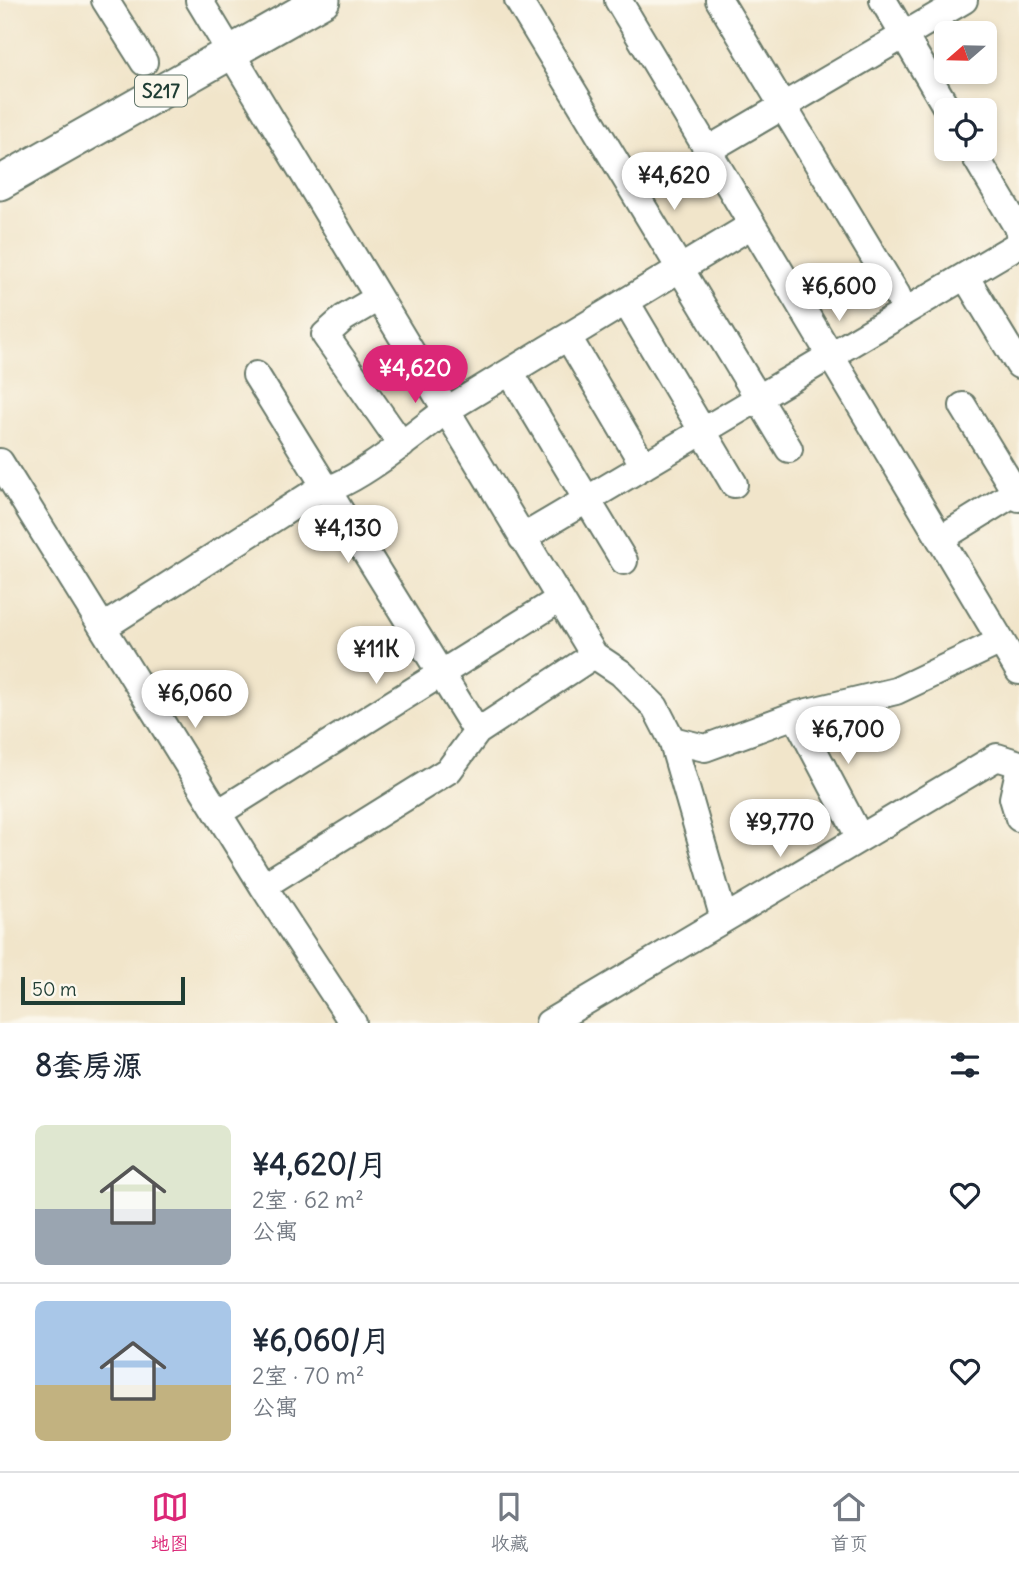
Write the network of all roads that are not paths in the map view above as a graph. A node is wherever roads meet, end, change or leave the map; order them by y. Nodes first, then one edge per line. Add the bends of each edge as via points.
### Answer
1 (105, 0) edge
2 (199, 0) edge
3 (323, 0) edge
4 (518, 0) edge
5 (618, 0) edge
6 (719, 0) edge
7 (883, 0) edge
8 (964, 0) edge
9 (904, 35) junction
10 (232, 51) junction
11 (144, 62) dead end
12 (941, 98) edge
13 (782, 107) junction
14 (708, 150) junction
15 (978, 161) edge
16 (0, 183) edge
17 (752, 225) junction
18 (1019, 230) edge
19 (1019, 244) edge
20 (681, 269) junction
21 (965, 276) junction
22 (897, 295) dead end
23 (378, 298) junction
24 (626, 302) junction
25 (568, 337) junction
26 (831, 357) junction
27 (1019, 365) edge
28 (510, 372) junction
29 (256, 375) dead end
30 (759, 399) junction
31 (963, 406) dead end
32 (445, 411) junction
33 (703, 431) junction
34 (401, 445) junction
35 (789, 449) dead end
36 (0, 462) edge
37 (644, 466) junction
38 (734, 484) dead end
39 (330, 491) junction
40 (1018, 494) edge
41 (587, 499) junction
42 (522, 538) junction
43 (940, 539) junction
44 (624, 561) dead end
45 (560, 599) junction
46 (105, 626) junction
47 (1001, 641) junction
48 (594, 655) junction
49 (1019, 671) edge
50 (442, 673) junction
51 (795, 715) junction
52 (478, 732) junction
53 (673, 740) junction
54 (1019, 764) edge
55 (1019, 771) edge
56 (218, 813) junction
57 (1019, 818) edge
58 (860, 838) junction
59 (263, 886) junction
60 (724, 919) junction
61 (353, 1023) edge
62 (549, 1023) edge

1 - 11 street
2 - 10 street
3 - 10 main road, S217
4 - 20 street
5 - 14 street
6 - 13 street
7 - 9 street
8 - 9 street
9 - 12 street
9 - 13 street
10 - 16 main road, S217
10 - 23 street
13 - 14 street
13 - 22 street
14 - 17 street
15 - 18 street
17 - 20 street
17 - 26 street
19 - 21 street
20 - 24 street
20 - 30 street
21 - 26 street
21 - 27 street
23 - 32 street
23 - 34 street via 326,335
24 - 25 street
24 - 33 street
25 - 28 street
25 - 37 street
26 - 30 street
26 - 43 street
28 - 32 street
28 - 41 street
29 - 39 street
30 - 33 street
30 - 35 street
31 - 40 street
32 - 34 street
32 - 42 street
33 - 37 street
33 - 38 street
34 - 39 street
36 - 46 street
37 - 41 street
39 - 46 street via 315,492
39 - 50 street
40 - 43 street
41 - 42 street
41 - 44 street
42 - 45 street
43 - 47 street
45 - 48 street
45 - 50 street
46 - 56 street
47 - 49 street
47 - 51 street via 896,691
48 - 52 street
48 - 53 street via 621,673 655,707
50 - 52 street
50 - 56 street
51 - 53 street via 705,748
51 - 58 street
52 - 59 street via 449,770
53 - 60 street
54 - 58 street via 997,757
55 - 57 street via 1013,798
56 - 59 street
58 - 60 street
59 - 61 street
60 - 62 street

